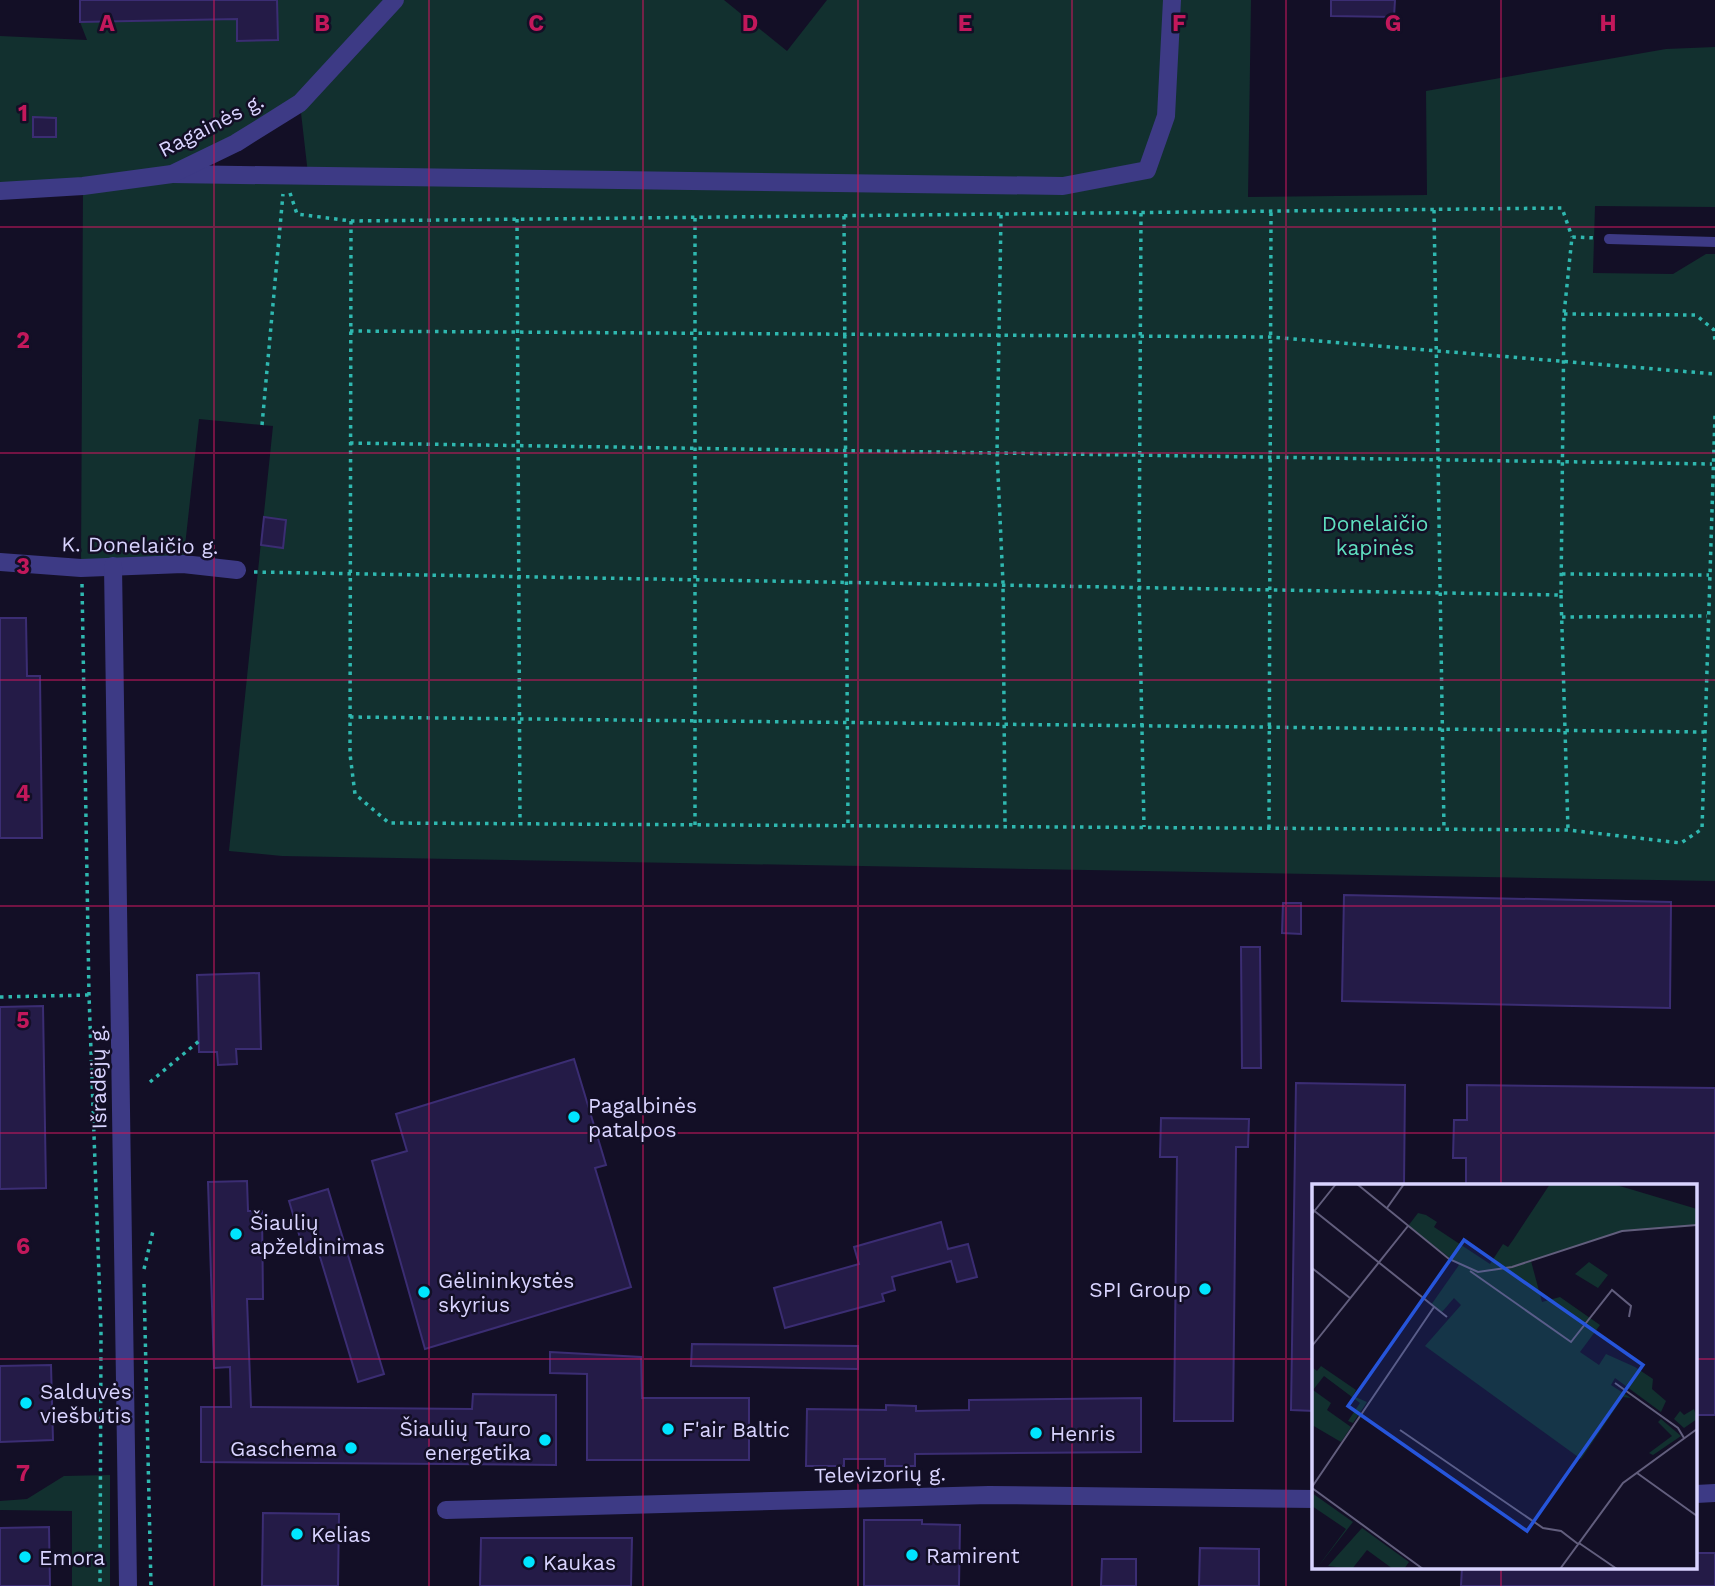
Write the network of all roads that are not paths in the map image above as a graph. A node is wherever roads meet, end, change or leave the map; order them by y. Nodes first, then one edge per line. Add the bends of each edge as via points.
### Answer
1 (395, 0) edge
2 (1172, 0) edge
3 (172, 174) junction
4 (0, 191) edge
5 (1609, 239) road end
6 (1715, 242) edge
7 (0, 562) edge
8 (113, 566) junction
9 (237, 570) road end
10 (1312, 1499) edge
11 (446, 1510) dead end
12 (128, 1586) edge

1 - 3 street, Ragainės g. via 300,103 236,143
2 - 3 street via 1167,116 1147,170 1063,186
3 - 4 street, Ragainės g.
5 - 6 lane
7 - 8 street, K. Donelaičio g.
8 - 9 street, K. Donelaičio g. via 183,564
8 - 12 street, Išradėjų g.
10 - 11 street, Televizorių g. via 961,1495

